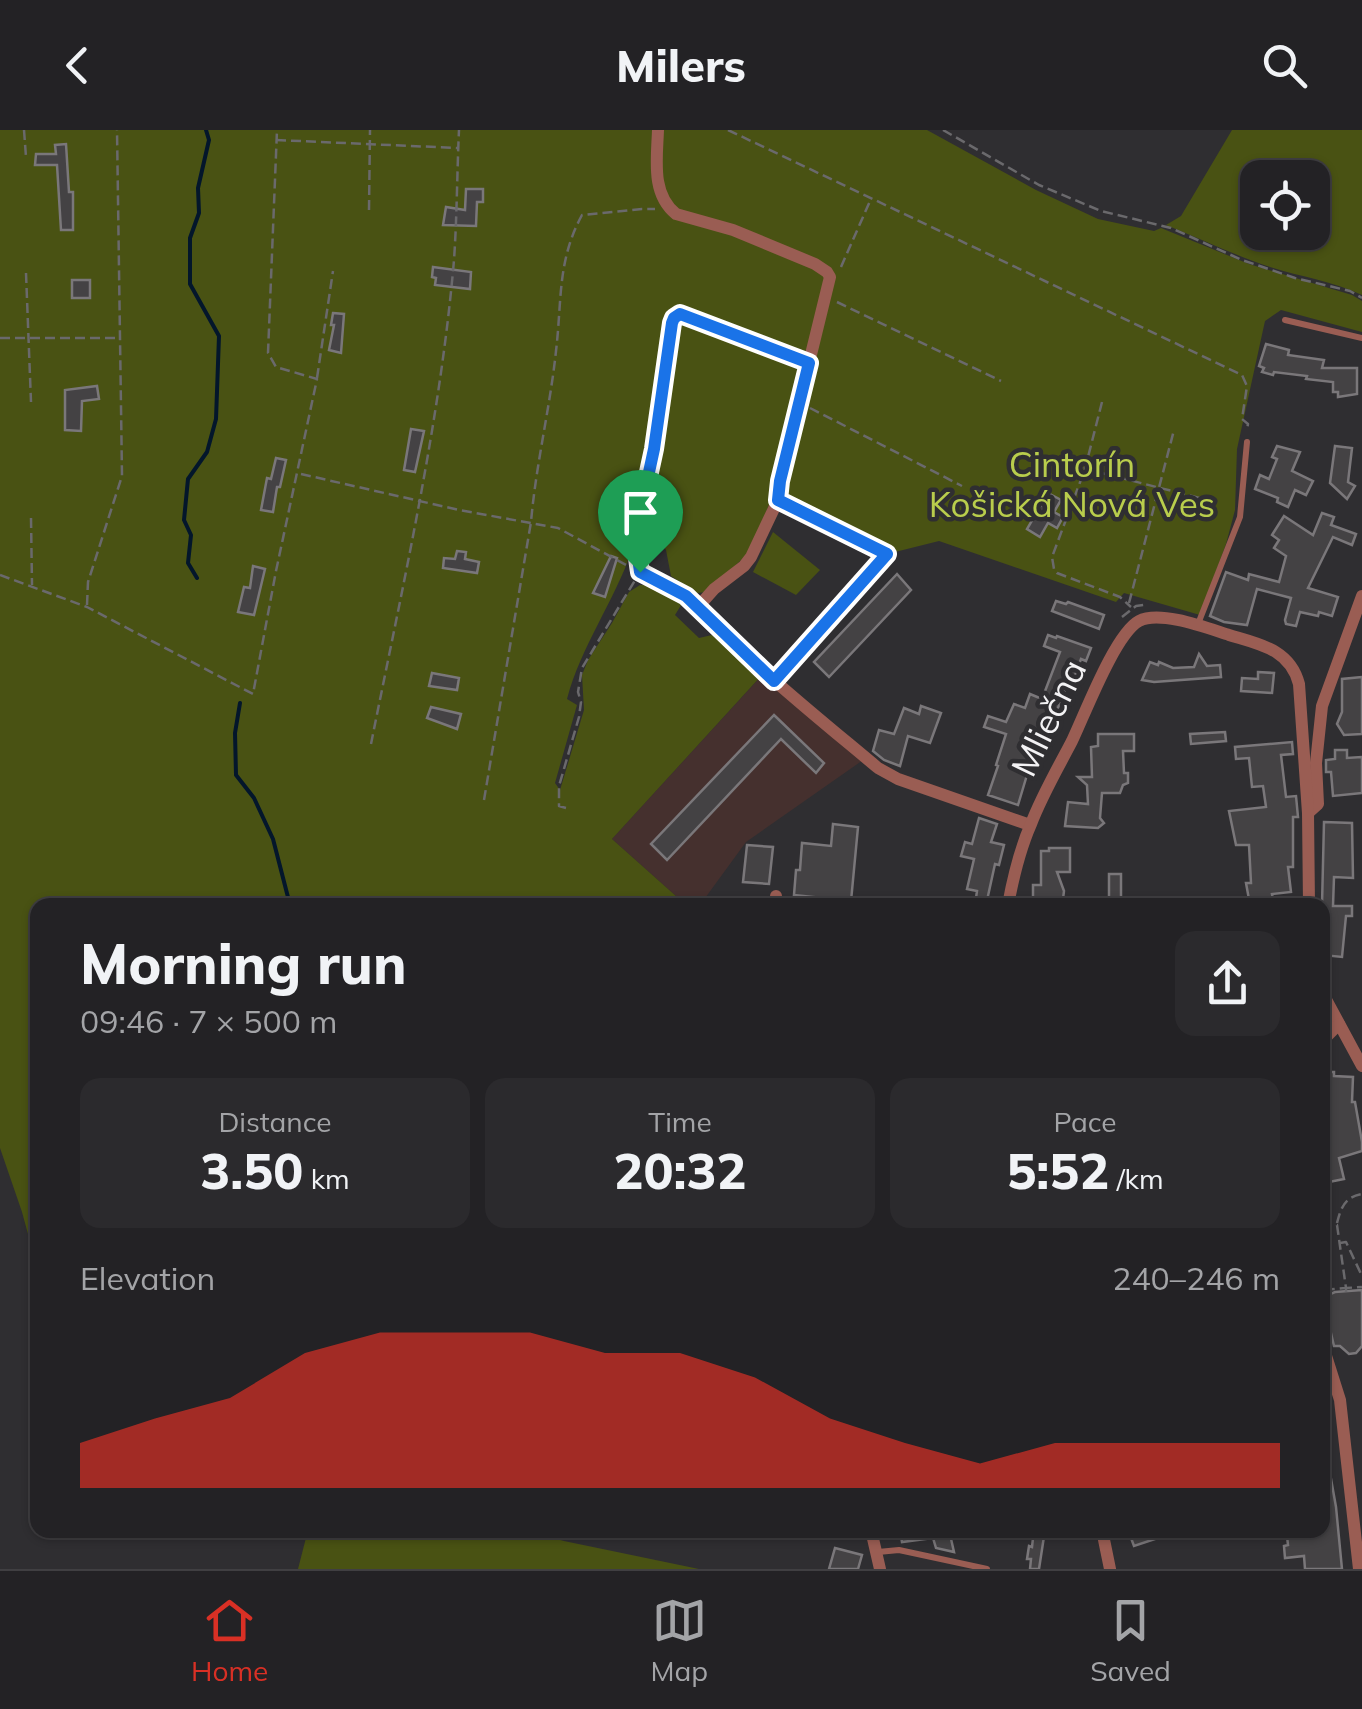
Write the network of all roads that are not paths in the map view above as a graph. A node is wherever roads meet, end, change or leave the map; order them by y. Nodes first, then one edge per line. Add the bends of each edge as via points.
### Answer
1 (658, 130) edge
2 (1285, 320) dead end
3 (1362, 338) edge
4 (1247, 442) road end
5 (778, 500) junction
6 (1362, 596) edge
7 (1198, 626) junction
8 (774, 681) junction
9 (1308, 813) junction
10 (1030, 825) junction
11 (1010, 898) edge
12 (1308, 898) edge
13 (1330, 1008) edge
14 (1338, 1024) junction
15 (1330, 1032) edge
16 (1362, 1065) edge
17 (1330, 1369) edge
18 (873, 1538) edge
19 (1104, 1538) edge
20 (877, 1552) junction
21 (880, 1569) edge
22 (988, 1569) edge
23 (1110, 1569) edge
24 (1359, 1569) edge

1 - 5 street via 658,181 664,203 676,214 815,264 830,278
2 - 3 lane
4 - 7 lane via 1240,517
5 - 8 street via 751,557 698,606
5 - 8 street via 887,554
6 - 9 street via 1322,706 1318,804
7 - 9 street, Mliečna via 1270,648 1292,666 1299,684
7 - 10 street, Mliečna via 1156,618 1131,628
8 - 10 street via 878,768
9 - 12 street
10 - 11 street, Mliečna
13 - 14 street
14 - 15 street
14 - 16 street
17 - 24 street via 1340,1400
18 - 20 street
19 - 23 street
20 - 21 street
20 - 22 lane via 899,1550

